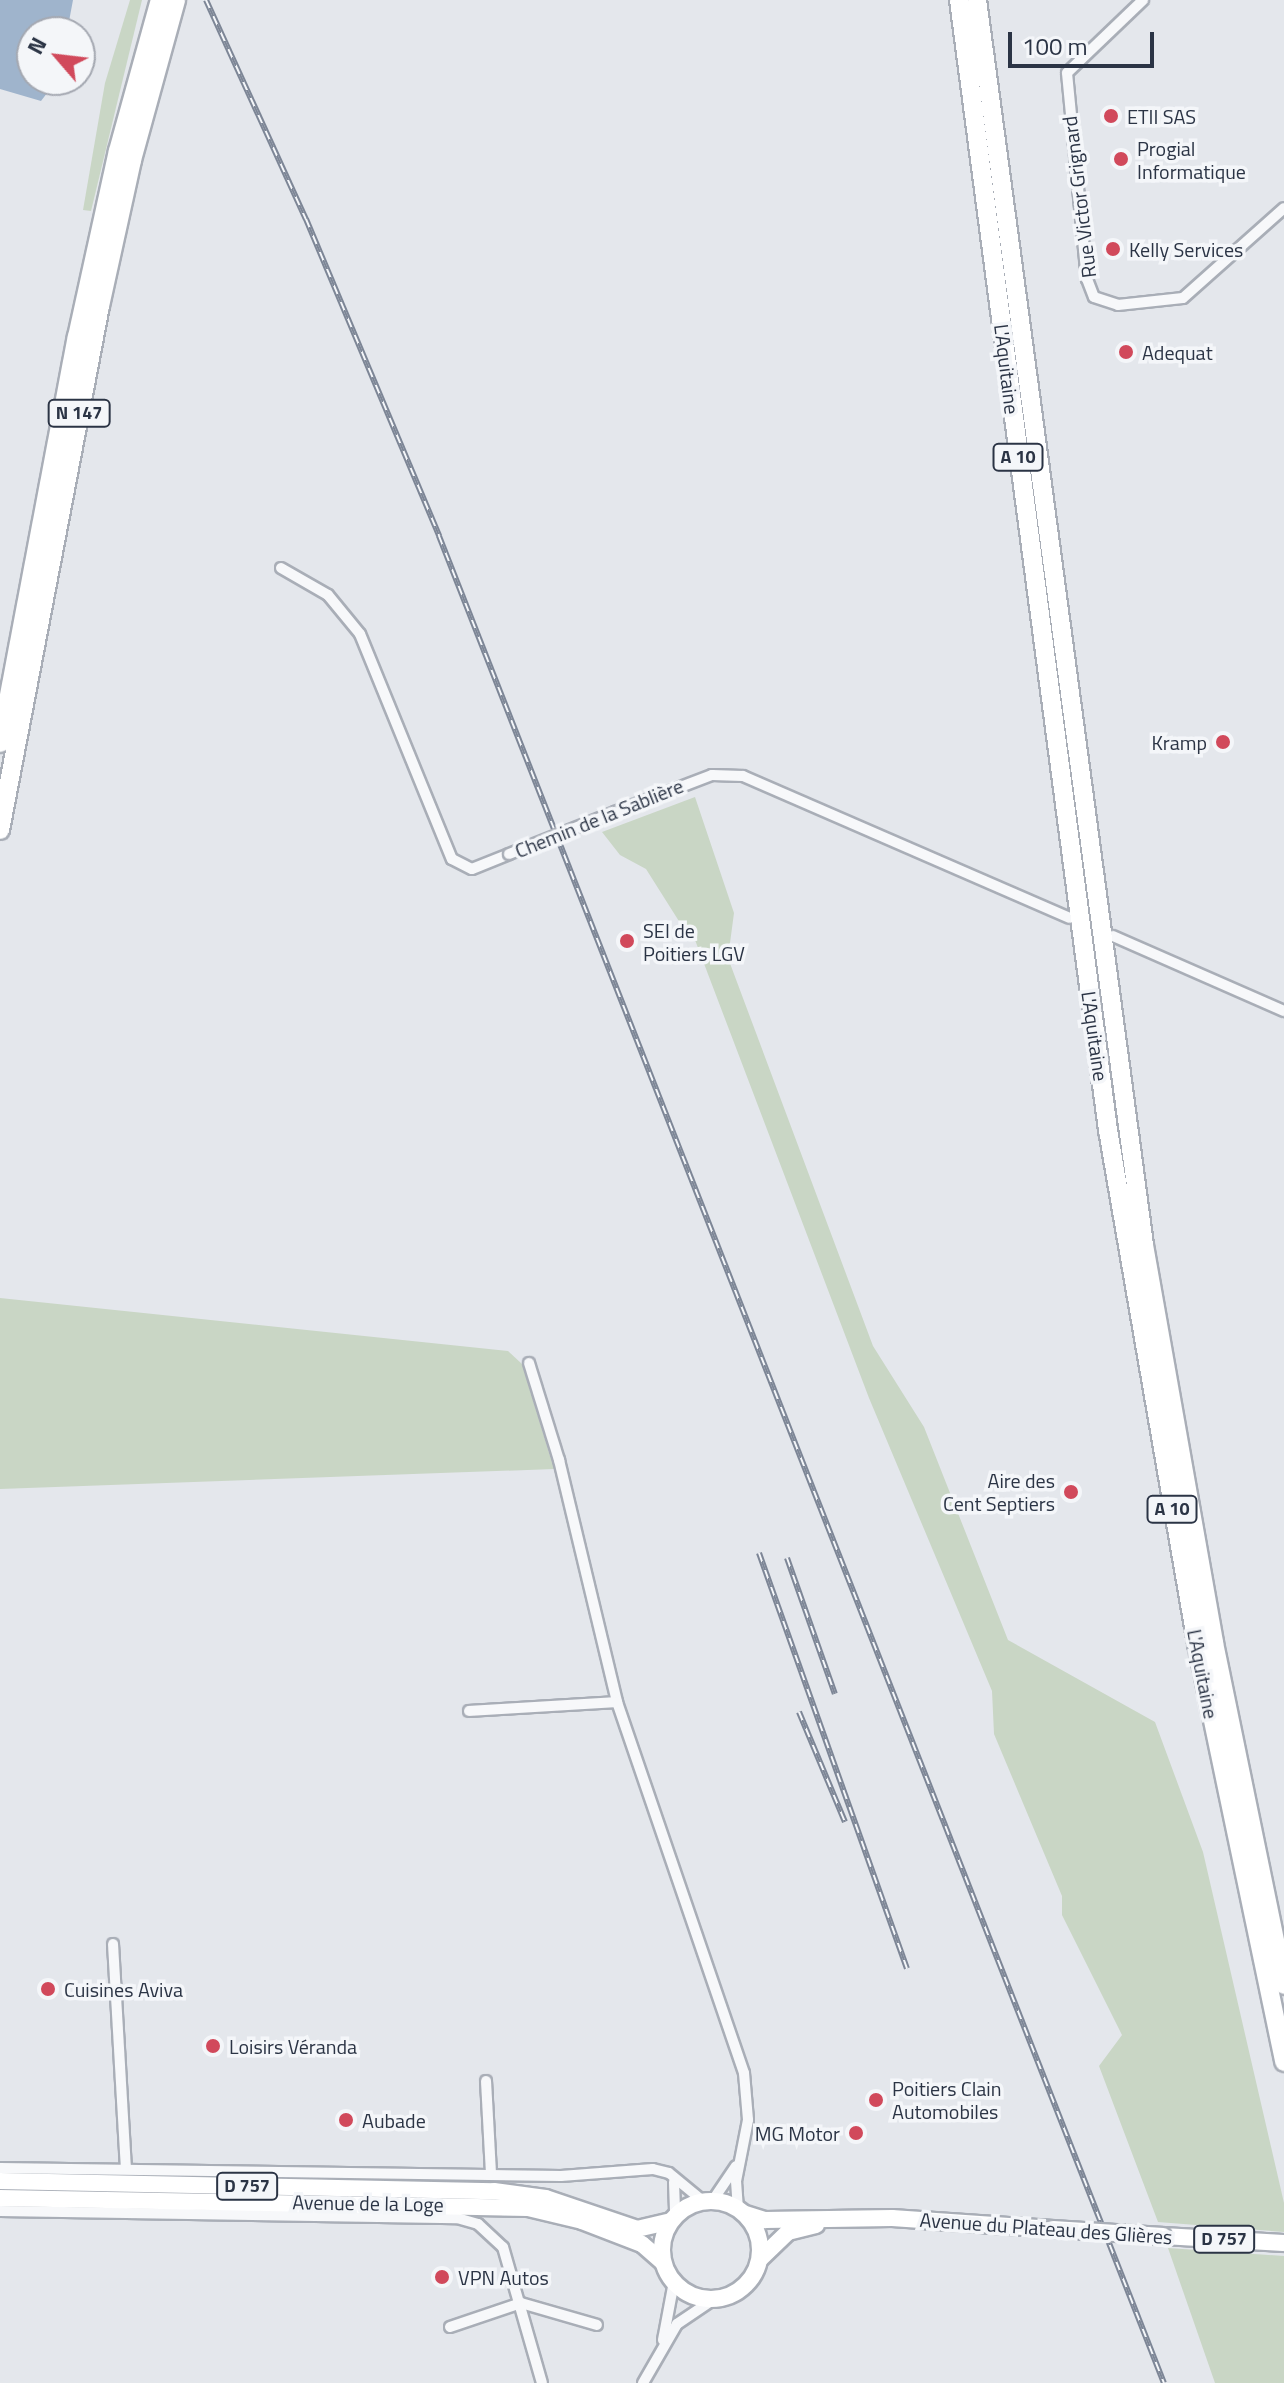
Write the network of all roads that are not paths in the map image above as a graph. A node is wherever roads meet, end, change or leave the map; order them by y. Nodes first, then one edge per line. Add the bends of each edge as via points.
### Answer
1 (158, 0) edge
2 (176, 0) edge
3 (959, 0) edge
4 (977, 0) edge
5 (1143, 0) edge
6 (1284, 208) edge
7 (281, 568) dead end
8 (0, 743) edge
9 (0, 830) edge
10 (1069, 918) dead end
11 (1113, 936) dead end
12 (1284, 1011) edge
13 (529, 1363) dead end
14 (617, 1702) junction
15 (469, 1711) dead end
16 (113, 1944) dead end
17 (1284, 1985) edge
18 (1284, 2062) edge
19 (486, 2081) dead end
20 (741, 2158) junction
21 (0, 2168) edge
22 (126, 2169) junction
23 (674, 2180) junction
24 (0, 2181) edge
25 (494, 2190) junction
26 (0, 2198) edge
27 (708, 2200) junction
28 (0, 2211) edge
29 (742, 2211) junction
30 (673, 2218) junction
31 (857, 2218) junction
32 (1284, 2243) edge
33 (759, 2261) junction
34 (663, 2262) junction
35 (674, 2282) junction
36 (714, 2299) junction
37 (521, 2303) junction
38 (597, 2325) dead end
39 (450, 2327) dead end
40 (660, 2350) junction
41 (542, 2383) edge
42 (643, 2383) edge

1 - 8 highway, N 147 via 77,337
2 - 9 highway, N 147 via 103,291
3 - 18 highway, L'Aquitaine / A 10 via 1108,1130 1197,1644
4 - 17 highway, L'Aquitaine / A 10 via 1144,1245 1214,1643
5 - 6 street, Rue Victor Grignard via 1067,73 1087,279 1094,297 1118,305 1183,298
7 - 10 street, Chemin de la Sablière, bridge via 328,595 360,634 452,859 472,869 712,775 743,776
11 - 12 street
13 - 14 street via 559,1460
14 - 15 street
14 - 20 street via 744,2073 748,2120
16 - 22 street
19 - 25 street
20 - 27 street
20 - 29 street via 735,2188
21 - 22 street
22 - 25 street
23 - 25 street via 653,2169
23 - 27 street
23 - 30 street
24 - 25 main road, Avenue de la Loge / D 757
25 - 26 main road, Avenue de la Loge / D 757
25 - 30 main road, D 757 via 555,2201 637,2229
25 - 34 main road, D 757 via 642,2244
27 - 29 main road
27 - 30 main road
28 - 37 street via 457,2218 493,2233 503,2247
29 - 31 main road, Avenue du Plateau des Glières / D 757 via 765,2220
29 - 33 main road via 758,2236
30 - 34 main road via 662,2248
31 - 32 main road, Avenue du Plateau des Glières / D 757, bridge
31 - 33 main road, Avenue du Plateau des Glières / D 757 via 788,2232
33 - 36 main road via 748,2283
34 - 35 main road
35 - 36 main road via 692,2295
35 - 40 street
36 - 40 street via 684,2316
37 - 38 street
37 - 39 street
37 - 41 street
40 - 42 street

